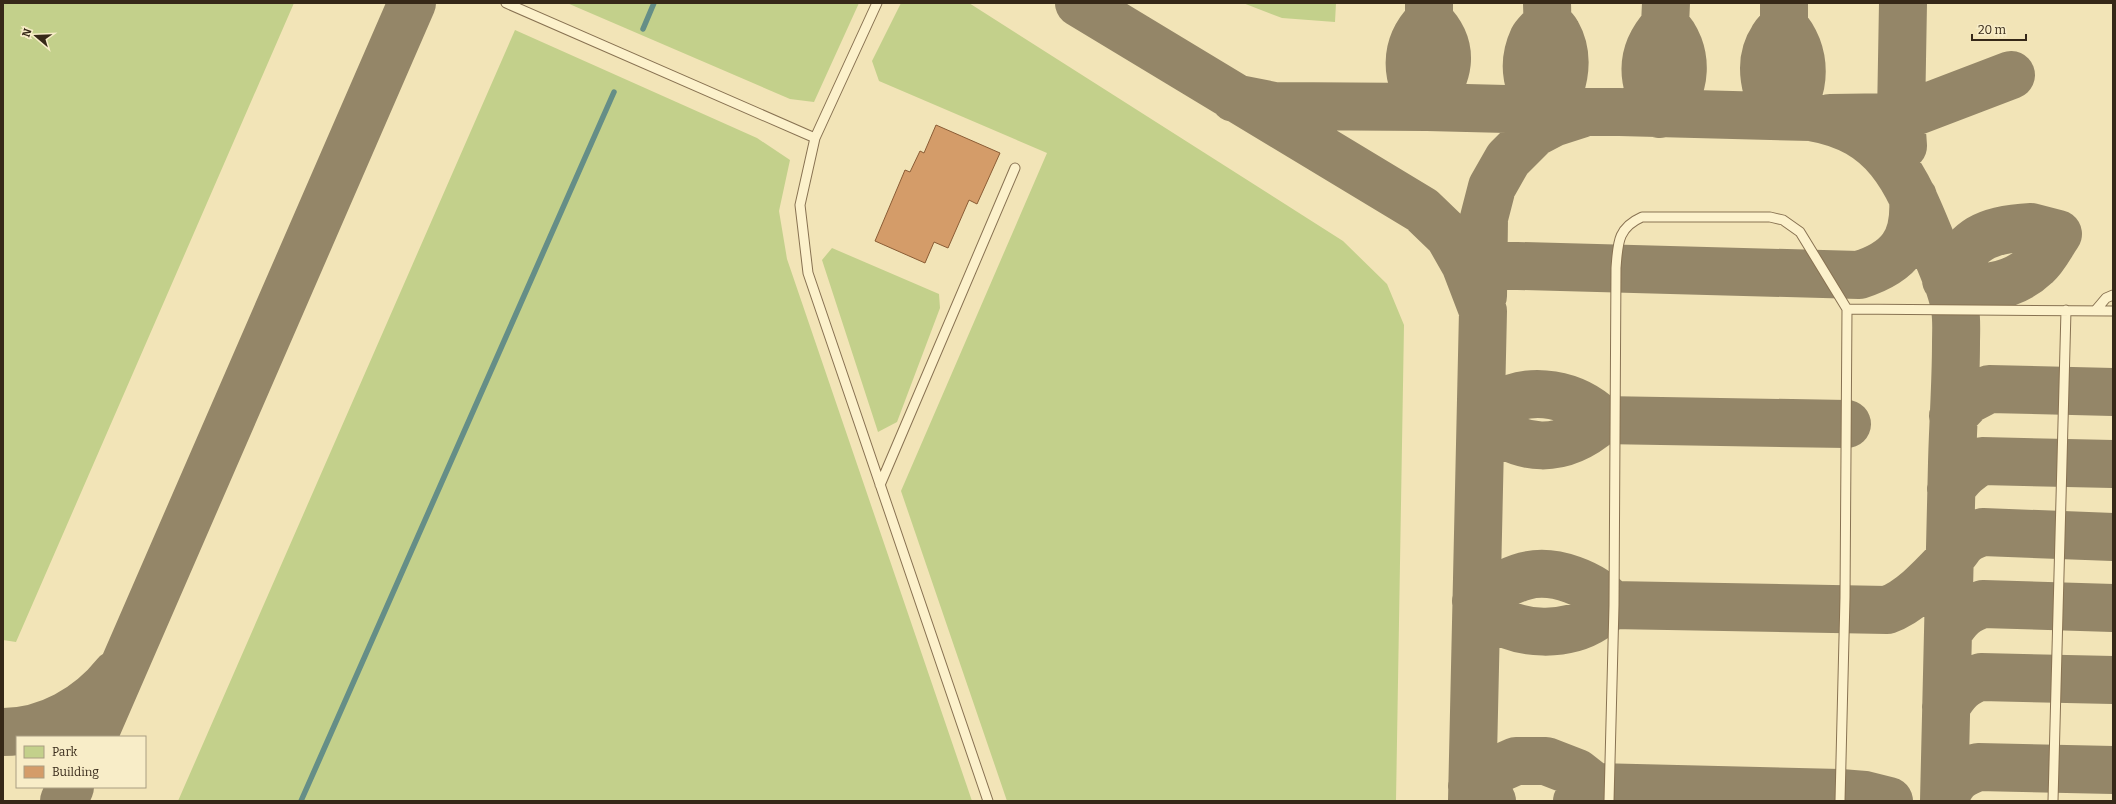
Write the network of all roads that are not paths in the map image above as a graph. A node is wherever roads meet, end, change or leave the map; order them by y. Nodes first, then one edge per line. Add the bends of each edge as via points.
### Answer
1 (506, 3) edge
2 (877, 3) edge
3 (815, 138) junction
4 (1015, 168) dead end
5 (2113, 294) edge
6 (1847, 309) junction
7 (2066, 310) junction
8 (2095, 311) junction
9 (2113, 311) edge
10 (880, 485) junction
11 (988, 801) edge
12 (1609, 801) edge
13 (1840, 801) edge
14 (2053, 801) edge

1 - 3 lane
2 - 3 lane
3 - 10 lane via 800,205 808,273
4 - 10 lane
5 - 8 lane
6 - 7 lane
6 - 12 lane via 1800,232 1783,220 1770,217 1642,217 1623,230 1618,243 1616,268 1614,605
6 - 13 lane via 1845,597
7 - 8 lane
7 - 14 lane
8 - 9 lane
10 - 11 lane

